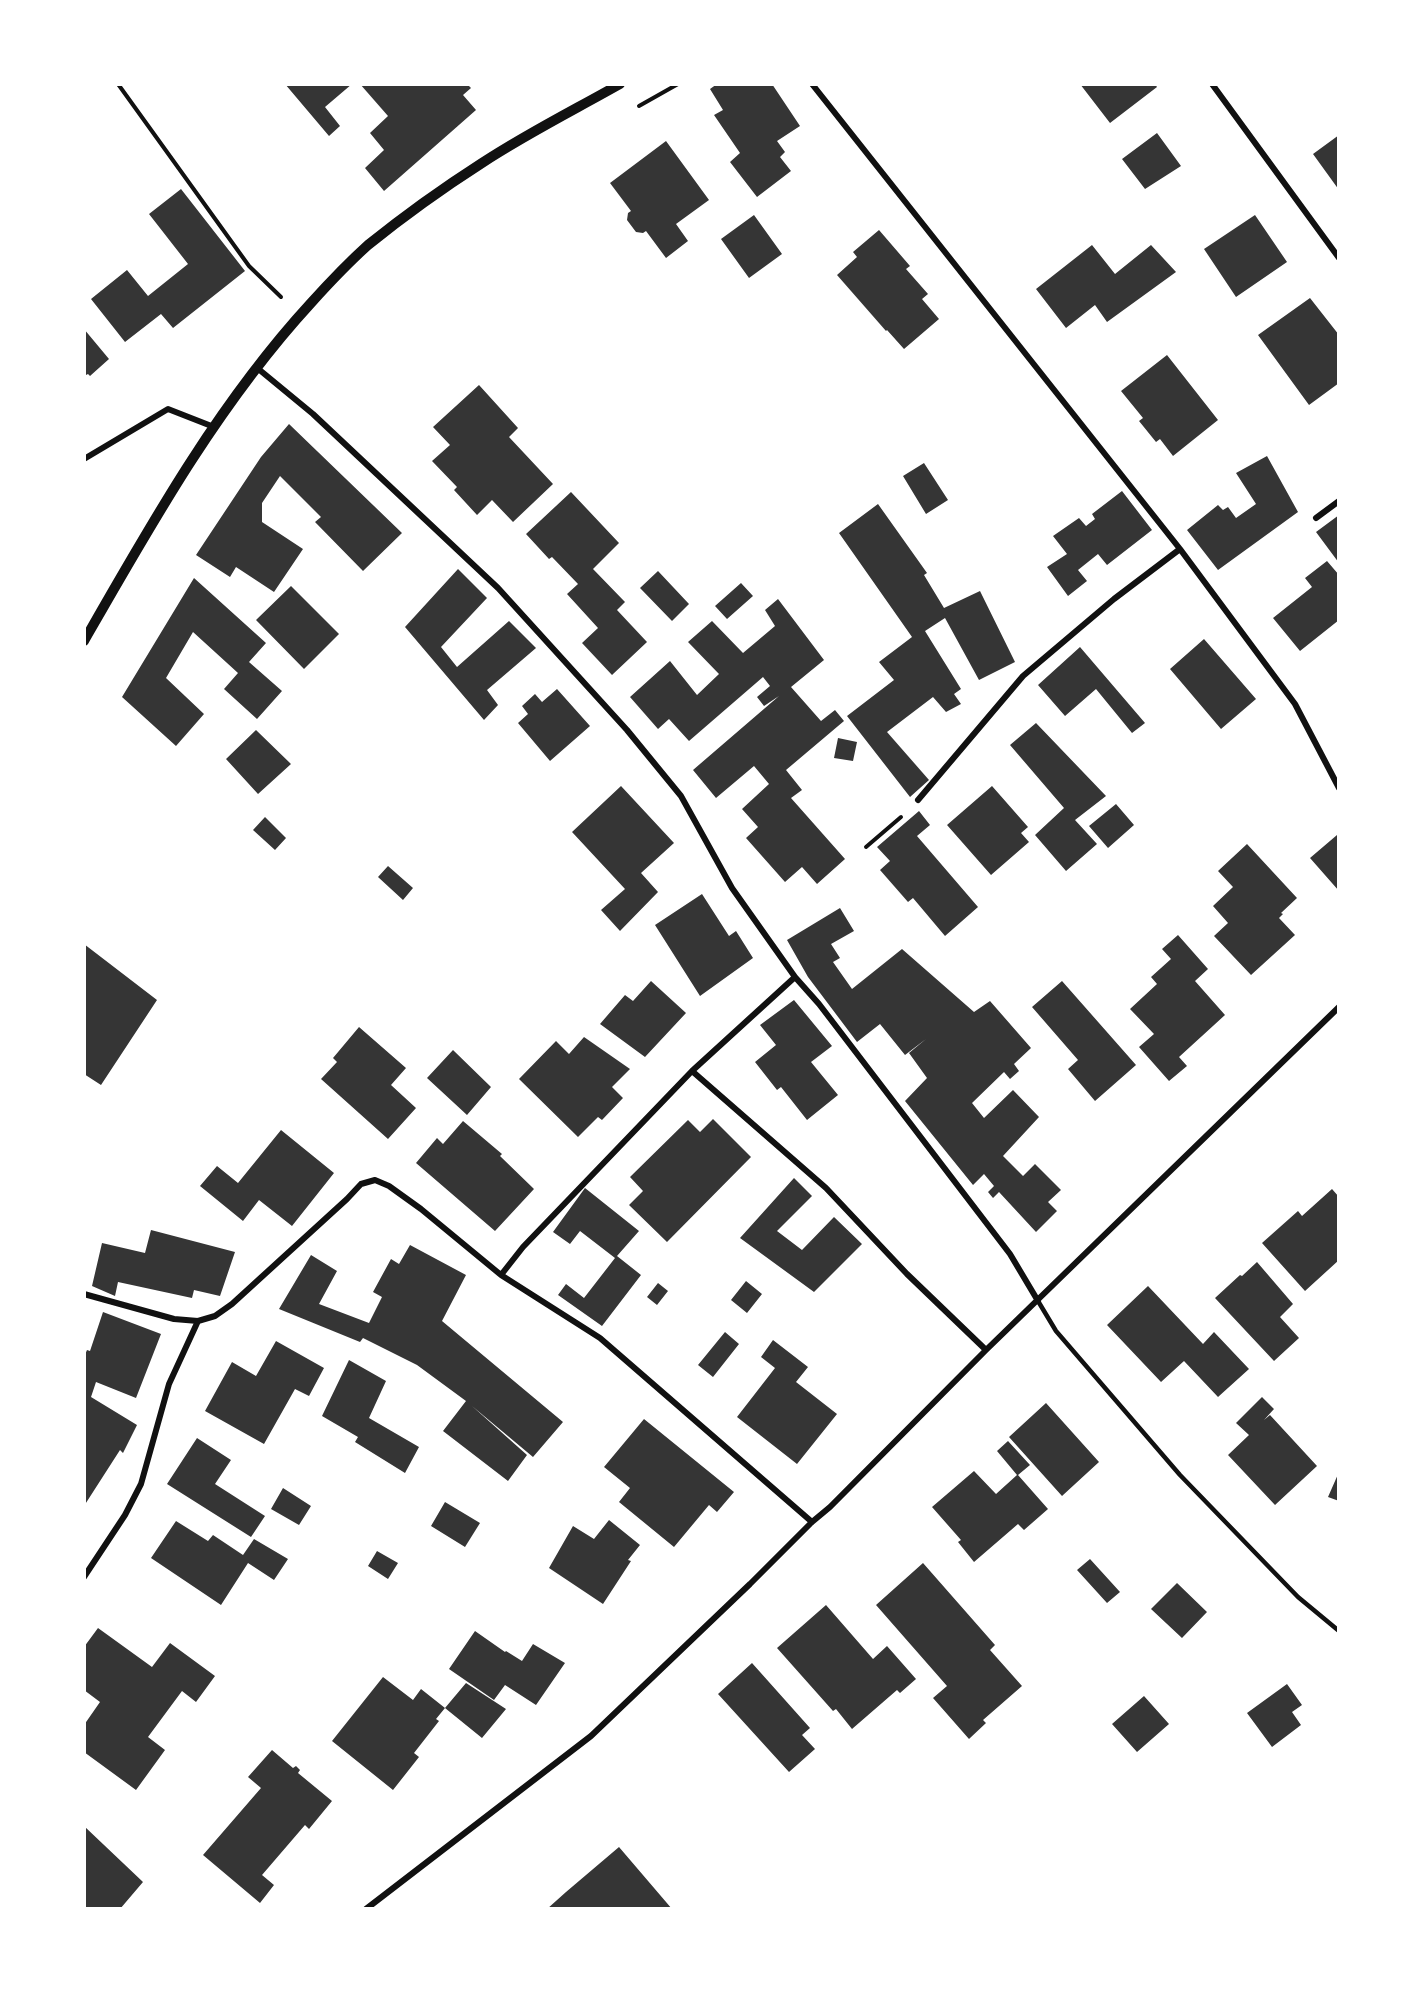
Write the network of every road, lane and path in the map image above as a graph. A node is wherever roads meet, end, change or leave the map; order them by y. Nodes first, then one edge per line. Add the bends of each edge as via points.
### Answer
1 (118, 84) edge
2 (620, 84) edge
3 (678, 84) edge
4 (812, 84) edge
5 (1212, 84) edge
6 (630, 111) dead end
7 (1339, 258) edge
8 (300, 315) junction
9 (256, 367) junction
10 (215, 427) junction
11 (84, 459) edge
12 (1339, 501) edge
13 (1316, 518) dead end
14 (1180, 549) junction
15 (84, 641) edge
16 (1339, 788) edge
17 (918, 800) joint
18 (866, 847) dead end
19 (795, 976) junction
20 (1339, 1007) edge
21 (692, 1071) junction
22 (501, 1275) junction
23 (84, 1294) edge
24 (1038, 1301) junction
25 (198, 1321) junction
26 (986, 1350) junction
27 (812, 1522) junction
28 (84, 1577) edge
29 (1339, 1631) edge
30 (366, 1909) edge

1 - 8 path via 249,266
2 - 8 street via 483,162 404,217 367,246
3 - 6 path
4 - 14 street
5 - 7 street
8 - 9 street
9 - 10 street
9 - 19 street via 313,414 498,588 627,730 681,796 732,888
10 - 11 street via 168,410
10 - 15 street via 152,522
12 - 13 street
14 - 16 street via 1295,704
14 - 17 street via 1023,676
17 - 18 path
19 - 21 street
19 - 24 street via 1010,1254
20 - 24 street
21 - 22 street via 523,1247
21 - 26 street via 826,1188
22 - 25 street via 422,1209 375,1180 361,1184 232,1304 215,1316
22 - 27 street via 600,1338
23 - 25 street via 174,1319
24 - 26 street
24 - 29 lane via 1056,1331 1180,1475 1298,1597
25 - 28 street via 169,1384 141,1484
26 - 27 street
27 - 30 street via 591,1736

